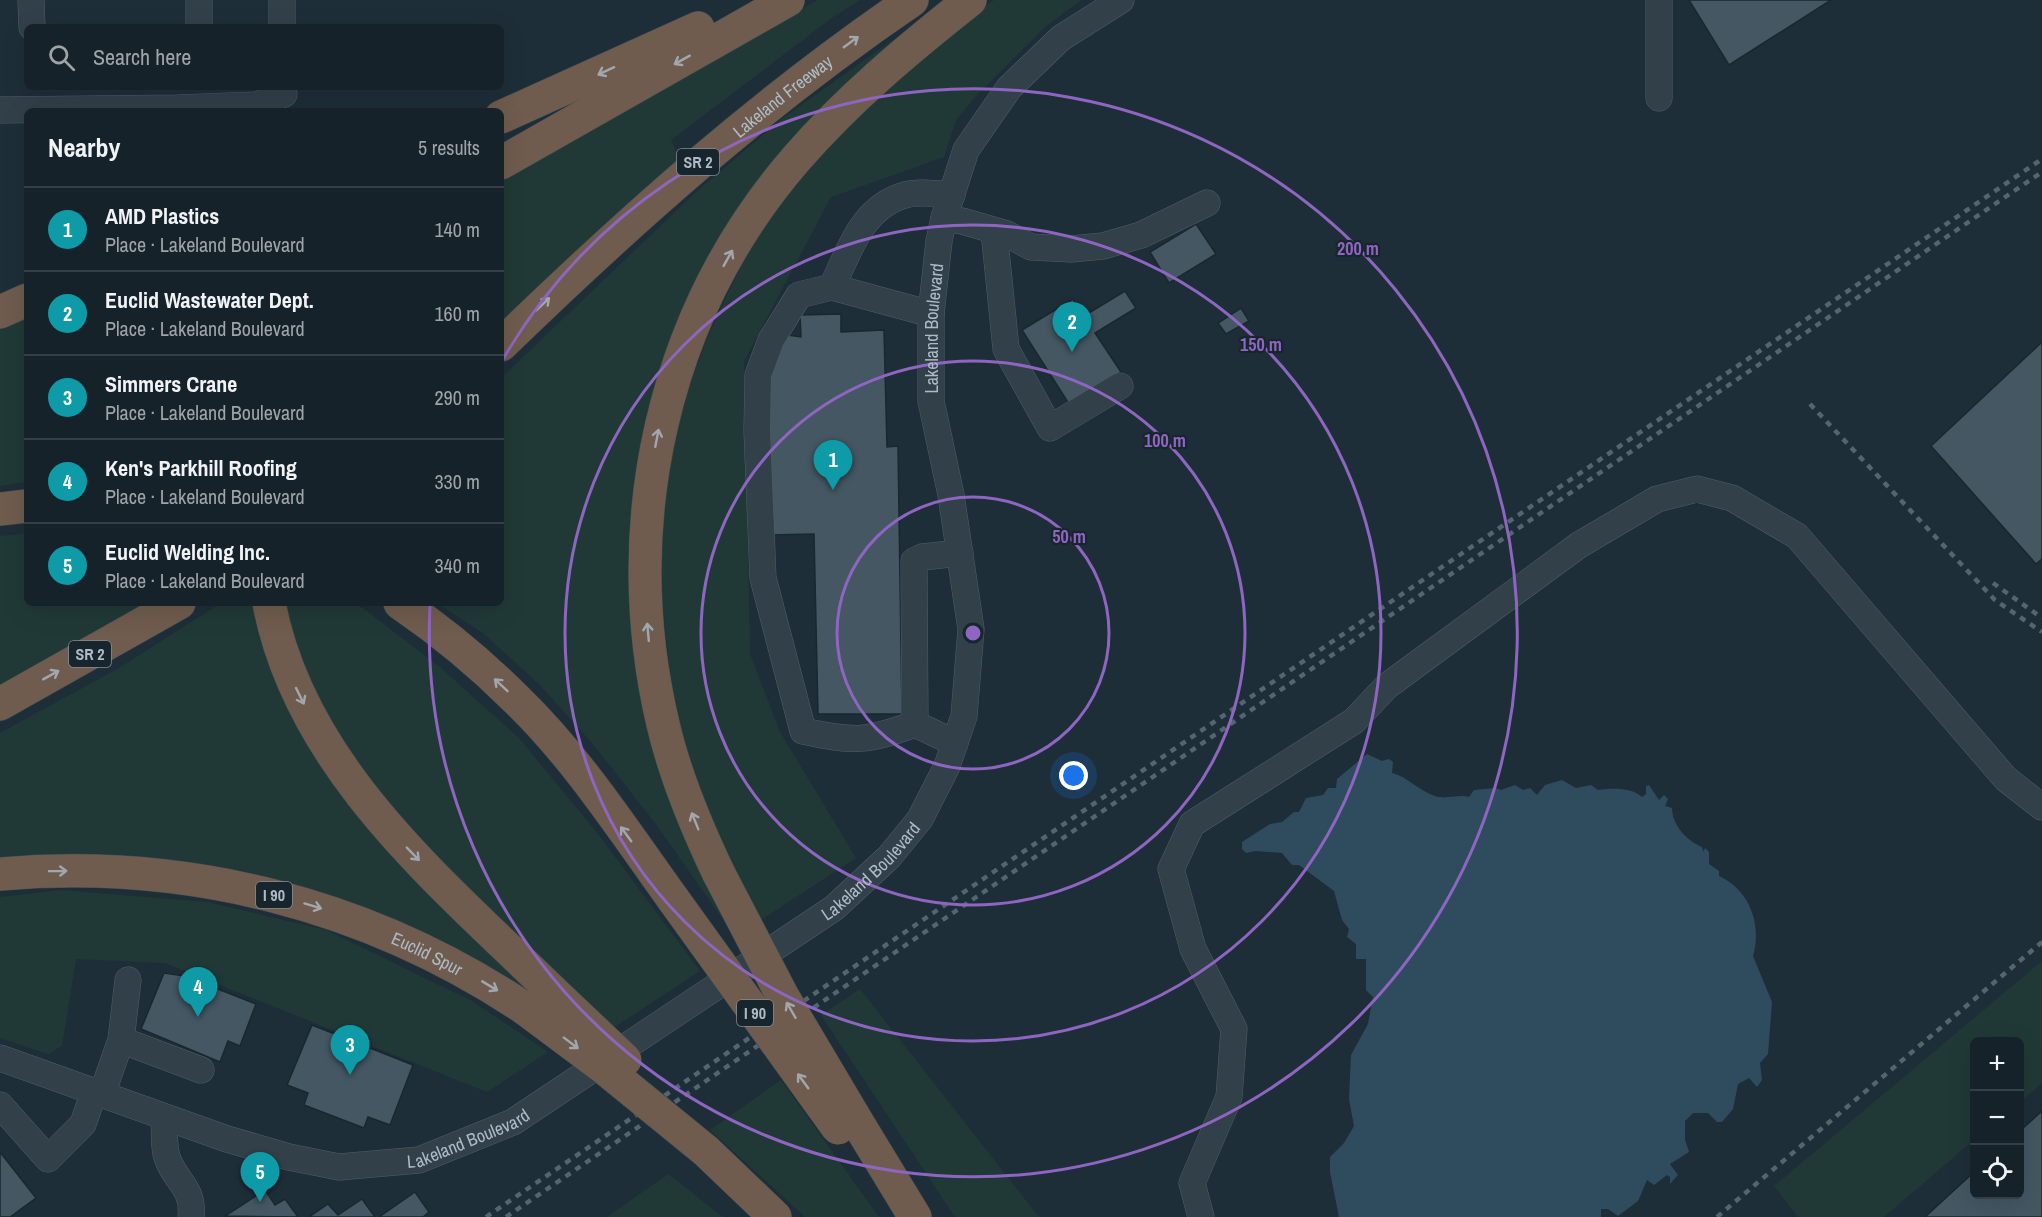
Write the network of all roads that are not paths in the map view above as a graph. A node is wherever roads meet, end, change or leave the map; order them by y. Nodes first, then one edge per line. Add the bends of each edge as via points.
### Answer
1 (31, 0) edge
2 (199, 0) edge
3 (282, 0) edge
4 (753, 0) edge
5 (788, 0) edge
6 (912, 0) edge
7 (970, 0) edge
8 (1121, 0) edge
9 (1659, 0) edge
10 (32, 24) edge
11 (198, 24) edge
12 (282, 24) edge
13 (284, 97) edge
14 (1659, 98) dead end
15 (177, 108) edge
16 (0, 110) edge
17 (24, 110) edge
18 (504, 116) edge
19 (504, 161) edge
20 (1207, 203) dead end
21 (948, 206) junction
22 (994, 231) junction
23 (832, 287) junction
24 (24, 301) edge
25 (0, 312) edge
26 (931, 314) junction
27 (504, 342) edge
28 (1120, 386) dead end
29 (24, 506) edge
30 (0, 509) edge
31 (960, 553) junction
32 (174, 606) edge
33 (270, 606) edge
34 (404, 606) edge
35 (0, 704) edge
36 (915, 724) junction
37 (955, 743) junction
38 (2042, 807) edge
39 (0, 874) edge
40 (128, 980) dead end
41 (537, 998) junction
42 (121, 1040) junction
43 (0, 1058) edge
44 (201, 1070) dead end
45 (98, 1093) junction
46 (0, 1105) edge
47 (164, 1117) junction
48 (845, 1122) junction
49 (191, 1217) edge
50 (775, 1217) edge
51 (906, 1217) edge
52 (915, 1217) edge
53 (1201, 1217) edge

1 - 10 street
2 - 11 street
3 - 12 street
4 -> 18 highway via 640,56
5 -> 19 highway
27 -> 6 highway, Lakeland Freeway / SR 2 via 608,243 738,129
48 -> 7 highway, bridge via 719,874 673,760 655,690 644,579 650,476 667,397 680,359 712,288 749,221 795,160 846,105
8 - 21 street, Lakeland Boulevard via 1061,38 1009,88 966,150
9 - 14 street
13 - 15 street via 257,105
16 - 17 street
20 - 22 street via 1141,235 1102,246 1031,247
21 - 22 street via 962,220
21 - 23 street via 906,194 876,208 859,230
21 - 26 street, Lakeland Boulevard via 939,241
22 - 28 street via 1006,350 1050,428
23 - 26 street
23 - 36 street via 799,295 771,340 758,375 763,578 803,731 847,741 877,738
24 - 25 highway
26 - 31 street, Lakeland Boulevard via 931,401
29 - 30 highway
31 - 36 street via 914,561
31 - 37 street, Lakeland Boulevard via 971,629 964,716
35 -> 32 highway, SR 2
33 -> 41 highway via 291,675 327,747 364,799
48 -> 34 highway, I 90, bridge via 583,776 518,701
36 - 37 street
37 - 47 street, Lakeland Boulevard via 920,819 889,857 834,908 513,1122 419,1160 339,1167 289,1158
38 - 53 street via 2006,779 1797,536 1732,498 1697,489 1657,499 1579,545 1387,686 1354,721 1192,824 1171,868 1193,950 1234,1029 1228,1097 1192,1183
39 -> 41 highway, Euclid Spur / I 90 via 88,871 217,882 343,916 404,940 465,971
40 - 42 street
41 -> 50 highway, bridge via 651,1086 706,1150
42 - 44 street
42 - 45 street
43 - 45 street, Lakeland Boulevard
45 - 46 street via 83,1124 48,1159
45 - 47 street, Lakeland Boulevard
47 - 49 street via 167,1157 192,1200
48 - 51 highway, I 90
48 - 52 highway

